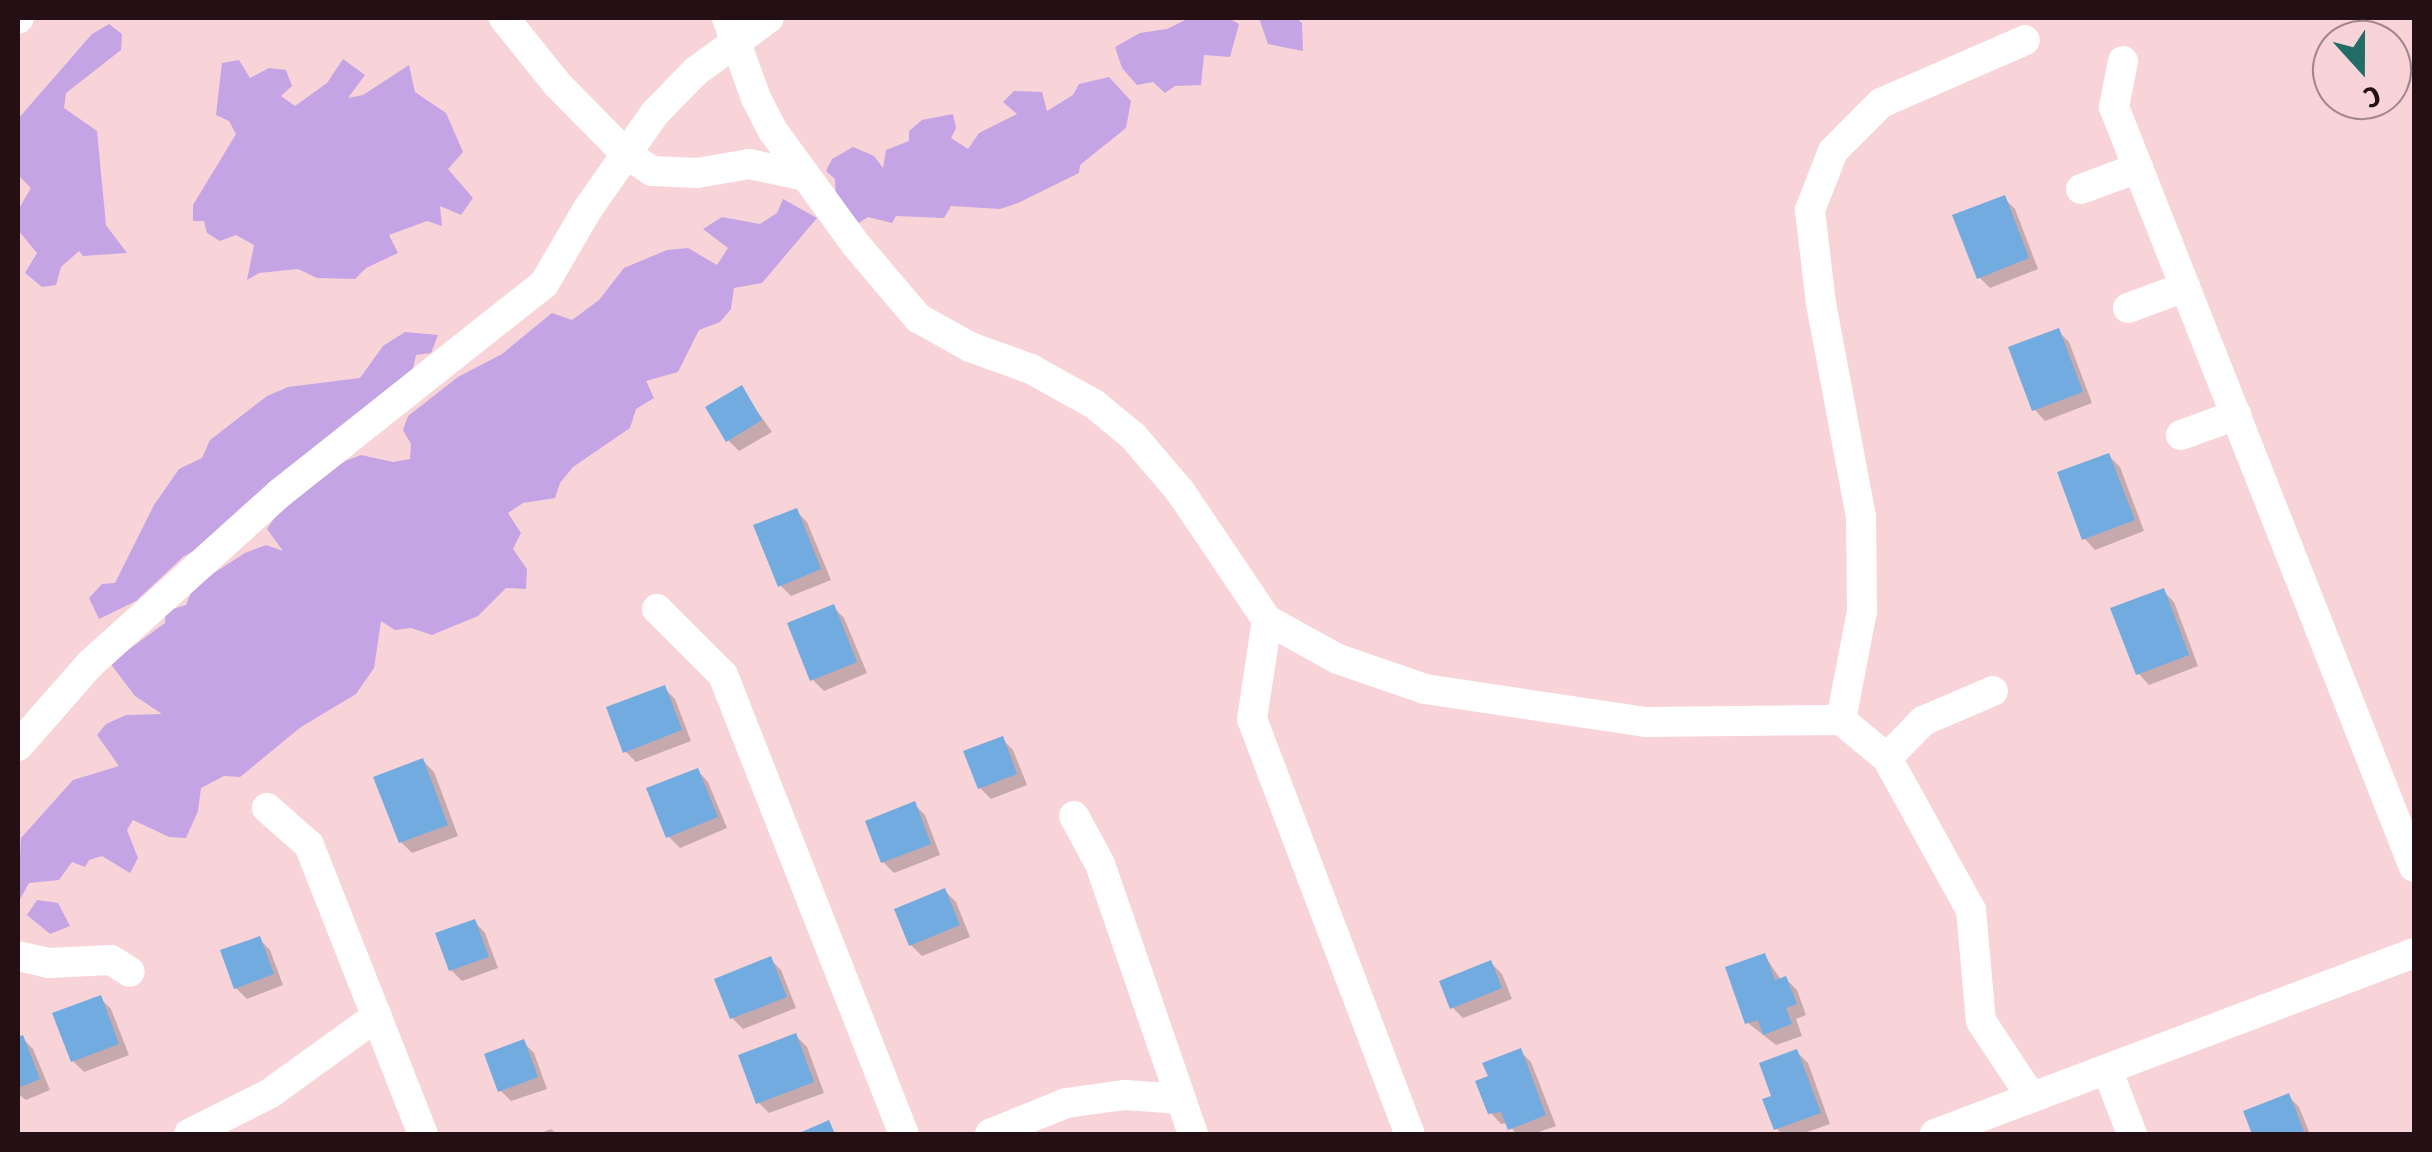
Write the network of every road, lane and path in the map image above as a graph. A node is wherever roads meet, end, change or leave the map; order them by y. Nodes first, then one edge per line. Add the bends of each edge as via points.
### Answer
1 (504, 18) edge
2 (769, 18) edge
3 (733, 25) edge
4 (2025, 40) dead end
5 (2123, 61) dead end
6 (626, 154) junction
7 (2138, 168) junction
8 (806, 176) junction
9 (2081, 188) dead end
10 (2185, 286) junction
11 (2128, 308) dead end
12 (2236, 415) junction
13 (2181, 435) dead end
14 (657, 609) dead end
15 (1267, 620) junction
16 (1992, 691) dead end
17 (1841, 720) junction
18 (18, 746) edge
19 (1887, 758) junction
20 (267, 808) dead end
21 (1074, 816) dead end
22 (2414, 867) edge
23 (2414, 952) edge
24 (18, 956) edge
25 (130, 972) dead end
26 (377, 1016) junction
27 (2107, 1069) junction
28 (2032, 1098) junction
29 (1181, 1100) junction
30 (188, 1134) edge
31 (423, 1134) edge
32 (904, 1134) edge
33 (990, 1134) edge
34 (1194, 1134) edge
35 (1410, 1134) edge
36 (1935, 1134) edge
37 (2132, 1134) edge

1 - 6 street
2 - 3 street
3 - 6 street
3 - 8 street via 756,98
4 - 17 street via 1881,103 1833,151 1810,210 1820,304 1862,517 1862,611
5 - 7 street via 2114,107
6 - 8 street via 652,171 748,164
6 - 18 street via 544,284 280,493 90,664
7 - 9 street
7 - 10 street
8 - 15 street via 918,318 1094,404 1133,436 1180,490
10 - 11 street
10 - 12 street
12 - 13 street
12 - 22 street
14 - 32 street via 722,675
15 - 17 street via 1338,660 1425,689 1646,722
15 - 35 street via 1252,719
16 - 19 street via 1924,722
17 - 19 street
19 - 28 street via 1971,910 1981,1021
20 - 26 street via 309,845
21 - 29 street via 1100,864
23 - 27 street
24 - 25 street via 48,963 111,960
26 - 30 street via 269,1094
26 - 31 street
27 - 28 street
27 - 37 street
28 - 36 street
29 - 33 street via 1125,1095 1066,1104
29 - 34 street

